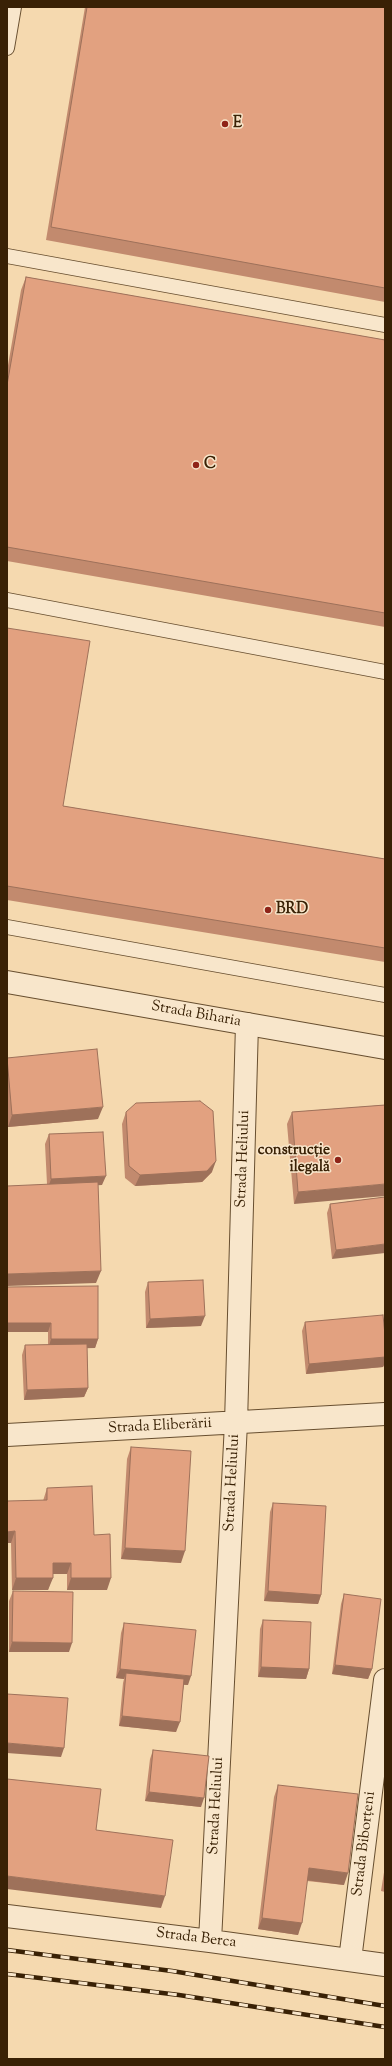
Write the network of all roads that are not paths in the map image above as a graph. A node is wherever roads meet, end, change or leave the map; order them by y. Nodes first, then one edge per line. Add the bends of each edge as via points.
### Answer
1 (14, 7) edge
2 (7, 48) edge
3 (7, 256) edge
4 (385, 325) edge
5 (7, 600) edge
6 (385, 672) edge
7 (7, 927) edge
8 (7, 982) edge
9 (385, 995) edge
10 (247, 1024) junction
11 (385, 1048) edge
12 (385, 1414) edge
13 (236, 1423) junction
14 (7, 1435) edge
15 (385, 1680) edge
16 (7, 1916) edge
17 (210, 1941) junction
18 (350, 1960) junction
19 (385, 1965) edge

1 - 2 lane
3 - 4 lane
5 - 6 lane
7 - 9 lane
8 - 10 street, Strada Biharia
10 - 11 street, Strada Biharia
10 - 13 street, Strada Heliului
12 - 13 street, Strada Eliberării
13 - 14 street, Strada Eliberării
13 - 17 street, Strada Heliului
15 - 18 street, Strada Biborțeni
16 - 17 street, Strada Berca
17 - 18 street, Strada Berca
18 - 19 street, Strada Berca

